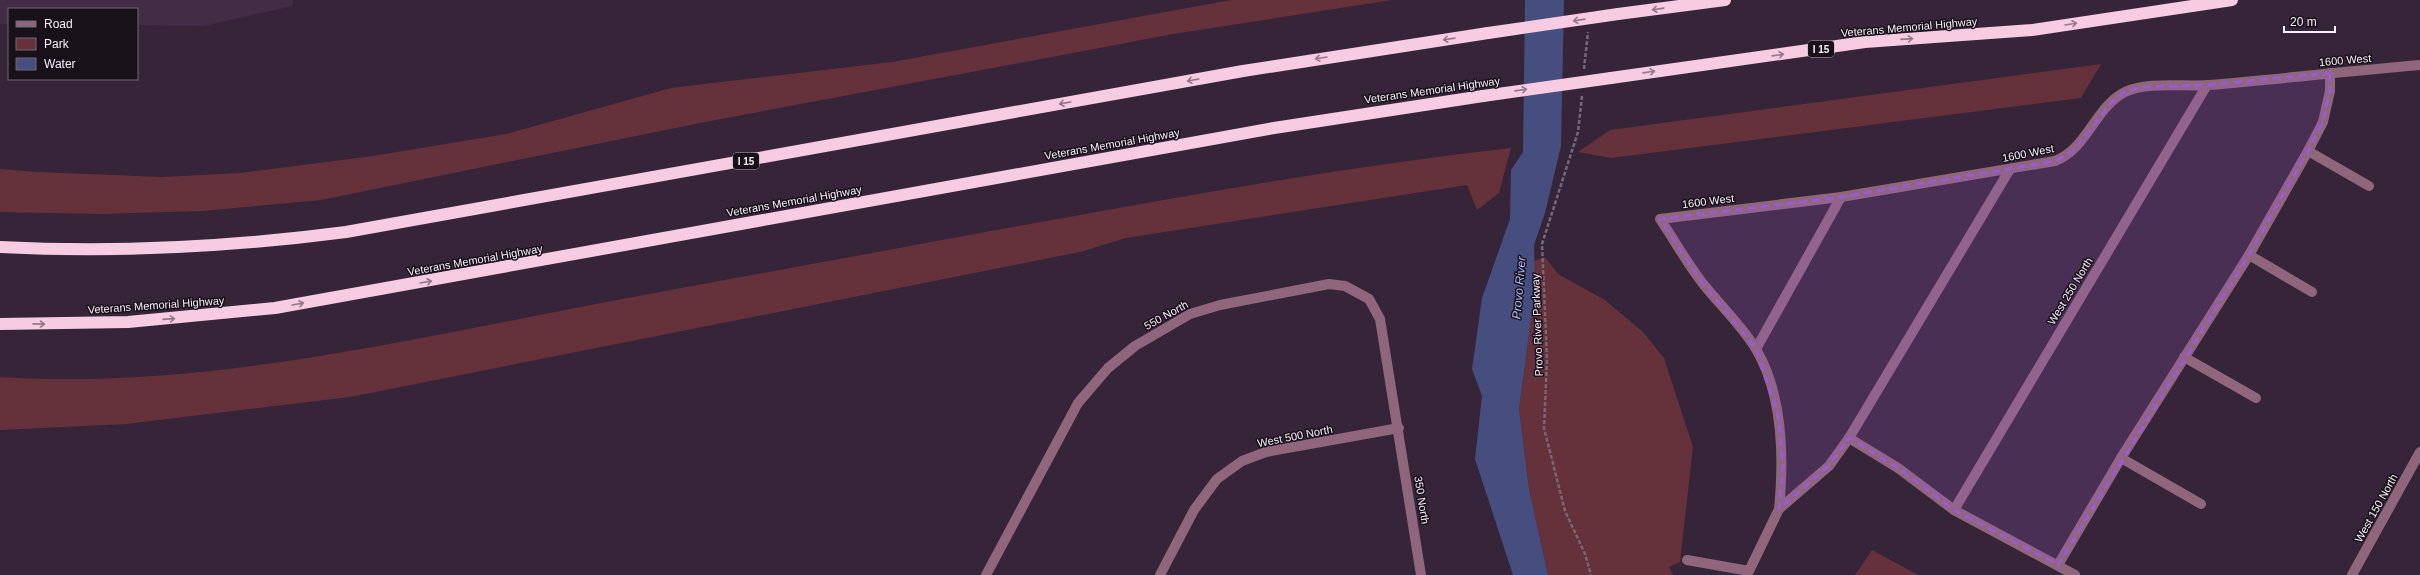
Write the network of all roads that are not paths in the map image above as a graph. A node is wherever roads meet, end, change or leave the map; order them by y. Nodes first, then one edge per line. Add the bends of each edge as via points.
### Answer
1 (1725, 0) edge
2 (2232, 0) edge
3 (2420, 65) edge
4 (2330, 73) junction
5 (2208, 85) junction
6 (2308, 151) junction
7 (2010, 170) junction
8 (2370, 186) dead end
9 (1841, 197) junction
10 (0, 247) edge
11 (2249, 255) junction
12 (2312, 292) dead end
13 (0, 324) edge
14 (1756, 349) junction
15 (2184, 357) junction
16 (2256, 398) dead end
17 (1399, 428) junction
18 (1849, 438) junction
19 (2420, 452) edge
20 (2121, 458) junction
21 (2201, 504) dead end
22 (1779, 509) junction
23 (1954, 510) junction
24 (1686, 560) dead end
25 (2058, 565) junction
26 (986, 575) edge
27 (1160, 575) edge
28 (1421, 575) edge
29 (2075, 575) edge
30 (2352, 575) edge

1 -> 10 highway, I 15, bridge via 1243,71 346,232 238,244 147,249
13 -> 2 highway, Veterans Memorial Highway / I 15, bridge via 136,322 275,308 1274,128 1865,42 2032,30
3 - 4 street, 1600 West
4 - 5 street, 1600 West
4 - 6 street via 2330,91 2323,122
5 - 7 street, 1600 West via 2142,87 2125,92 2112,102 2066,157
5 - 23 street, West 250 North
6 - 8 street
6 - 11 street
7 - 9 street, 1600 West
7 - 18 street
9 - 14 street
9 - 14 street, 1600 West via 1660,220 1703,284
11 - 12 street
11 - 15 street
14 - 22 street via 1768,378 1778,415 1783,466
15 - 16 street
15 - 20 street
17 - 26 street, 550 North via 1380,319 1369,299 1345,286 1329,284 1220,305 1190,314 1135,346 1108,368 1078,403
17 - 27 street, West 500 North via 1266,452 1242,461 1217,479 1194,510
17 - 28 street, 350 North
18 - 22 street via 1829,466
18 - 23 street via 1898,468
19 - 30 street, West 150 North
20 - 21 street
20 - 25 street
22 - 24 street via 1749,571
23 - 25 street
25 - 29 street

